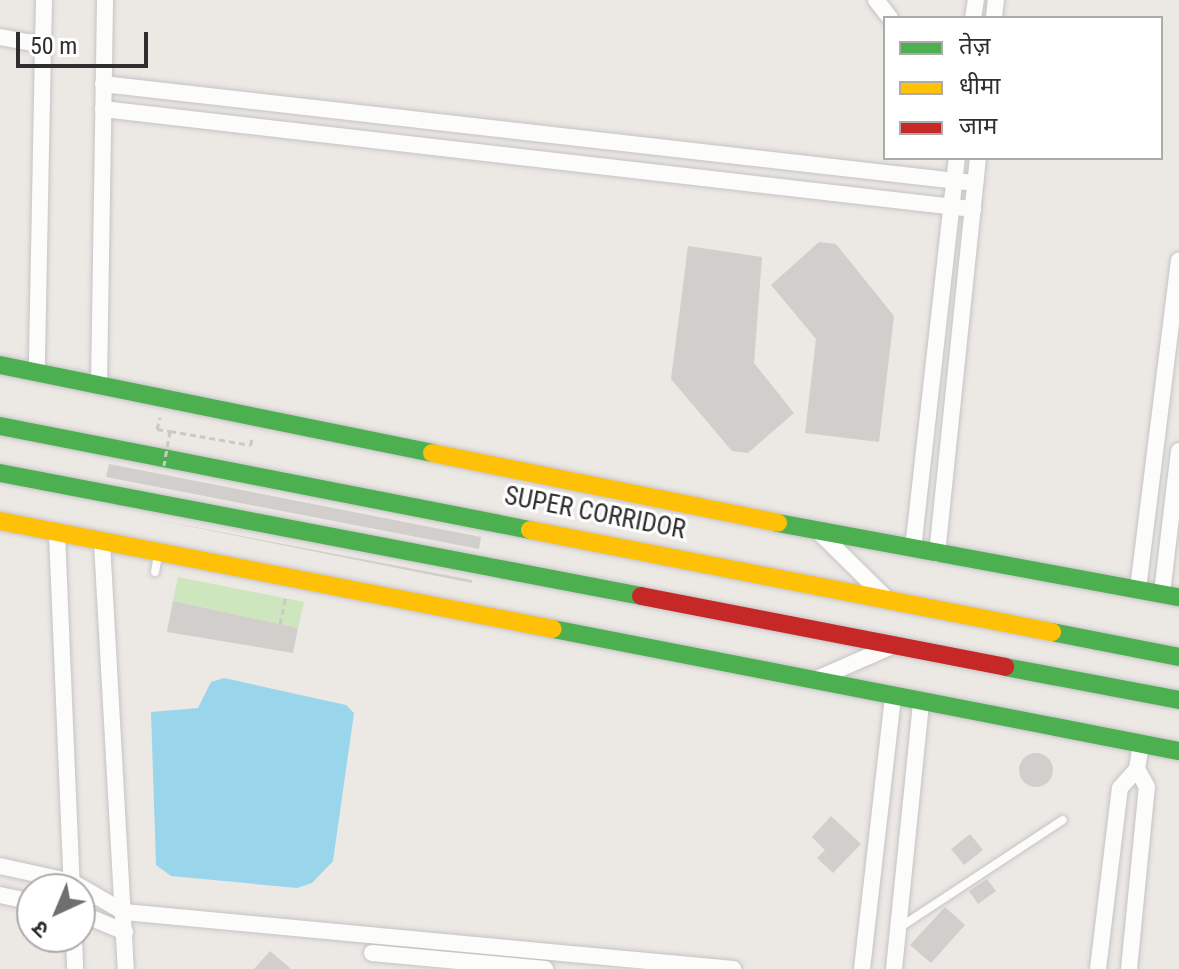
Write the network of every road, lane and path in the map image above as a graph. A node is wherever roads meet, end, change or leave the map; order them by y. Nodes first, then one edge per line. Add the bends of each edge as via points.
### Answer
1 (44, 0) edge
2 (105, 0) edge
3 (876, 0) edge
4 (888, 16) edge
5 (0, 37) edge
6 (43, 45) junction
7 (103, 84) junction
8 (103, 109) junction
9 (957, 160) edge
10 (978, 160) edge
11 (954, 181) junction
12 (975, 183) junction
13 (951, 207) junction
14 (973, 209) junction
15 (1179, 261) edge
16 (0, 365) edge
17 (37, 372) junction
18 (99, 385) junction
19 (0, 426) edge
20 (157, 429) dead end
21 (170, 431) junction
22 (251, 445) dead end
23 (1179, 451) edge
24 (164, 465) dead end
25 (0, 473) edge
26 (0, 521) edge
27 (818, 531) junction
28 (57, 534) junction
29 (102, 543) junction
30 (913, 549) junction
31 (937, 554) junction
32 (289, 581) junction
33 (1138, 589) junction
34 (1171, 595) edge
35 (884, 596) junction
36 (280, 624) dead end
37 (894, 646) junction
38 (1179, 657) edge
39 (810, 681) junction
40 (893, 697) junction
41 (1179, 700) edge
42 (921, 702) junction
43 (1141, 744) junction
44 (1179, 751) edge
45 (1137, 769) junction
46 (1063, 820) dead end
47 (0, 866) edge
48 (25, 873) edge
49 (71, 873) edge
50 (96, 898) edge
51 (124, 912) junction
52 (96, 920) edge
53 (898, 928) junction
54 (125, 932) junction
55 (372, 953) dead end
56 (483, 966) edge
57 (126, 969) edge
58 (545, 969) edge
59 (733, 969) edge
60 (862, 969) edge
61 (894, 969) edge
62 (1098, 969) edge
63 (1129, 969) edge

1 - 6 street
2 - 7 street
3 - 4 street
5 - 6 street
6 - 17 street
7 - 8 street
7 - 11 street
8 - 13 street
8 - 18 street
9 - 11 street
10 - 12 street
11 - 12 street
11 - 13 street
12 - 14 street
13 - 14 street
13 - 30 street
14 - 31 street
15 - 33 street
16 - 17 street
17 - 18 street
18 - 27 street
19 - 35 street, SUPER CORRIDOR
20 - 21 path, bridge
21 - 22 path
21 - 24 path, bridge
23 - 34 street
25 - 37 street
26 - 28 street
27 - 30 street
27 - 35 street
28 - 29 street
28 - 49 street
29 - 32 street via 156,563
29 - 51 street
30 - 31 street
31 - 33 street
32 - 36 path
32 - 39 street
33 - 34 street
35 - 38 street, SUPER CORRIDOR
37 - 39 street
37 - 41 street
39 - 40 street
40 - 42 street
40 - 60 street
42 - 43 street
42 - 53 street
43 - 44 street
43 - 45 street
45 - 62 street via 1120,788
45 - 63 street via 1147,787
46 - 53 lane
47 - 48 street
50 - 51 street
51 - 54 street
51 - 59 street
52 - 54 street
53 - 61 street
54 - 57 street
55 - 56 street
56 - 58 street

